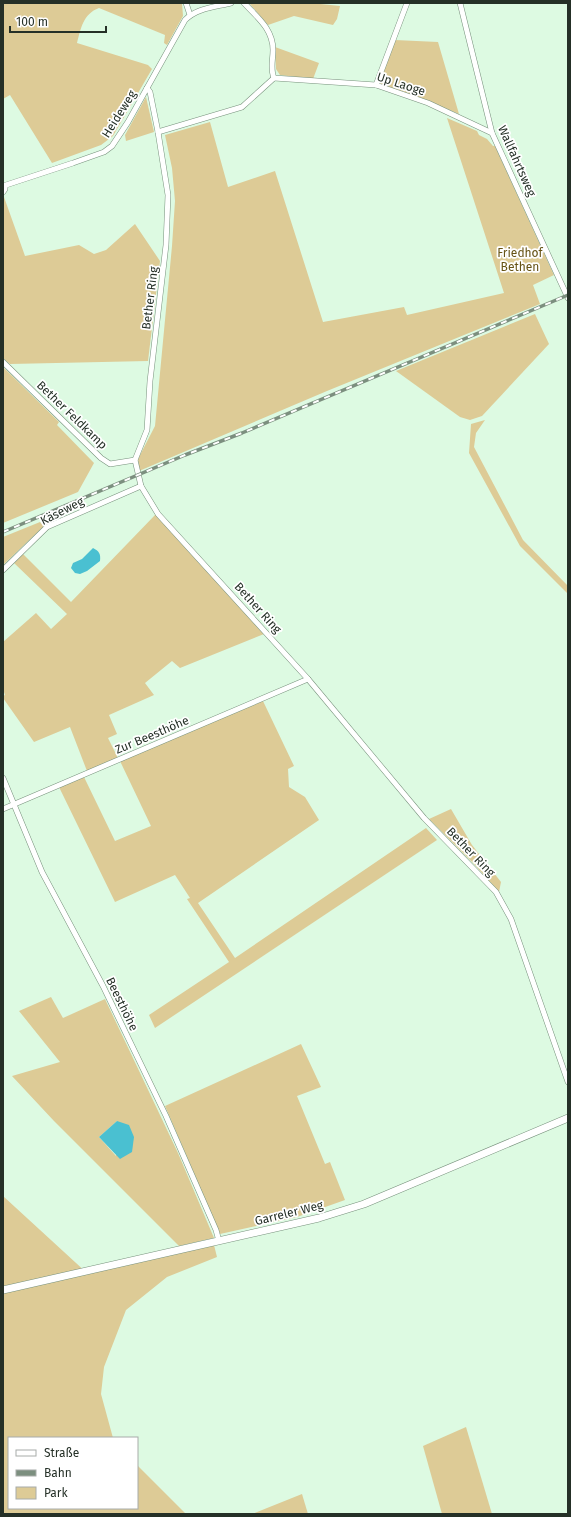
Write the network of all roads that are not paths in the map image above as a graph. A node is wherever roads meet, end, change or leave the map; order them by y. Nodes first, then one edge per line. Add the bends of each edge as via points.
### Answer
1 (186, 3) edge
2 (231, 3) edge
3 (244, 3) edge
4 (407, 3) edge
5 (460, 3) edge
6 (190, 15) junction
7 (274, 78) junction
8 (376, 85) junction
9 (147, 88) junction
10 (158, 132) junction
11 (492, 133) junction
12 (4, 186) edge
13 (3, 192) edge
14 (568, 298) edge
15 (3, 362) edge
16 (135, 460) junction
17 (141, 486) junction
18 (3, 570) edge
19 (308, 679) junction
20 (3, 778) edge
21 (14, 804) junction
22 (3, 809) edge
23 (568, 1082) edge
24 (568, 1118) edge
25 (219, 1241) junction
26 (3, 1290) edge

1 - 6 street
2 - 6 street
3 - 7 street via 271,35 271,72
4 - 8 street
5 - 11 street, Wallfahrtsweg
6 - 9 street, Heideweg
7 - 8 street, Up Laoge
7 - 10 street via 242,107
8 - 11 street, Up Laoge via 428,103
9 - 10 street, Bether Ring
9 - 12 street, Heideweg via 121,134 104,152
10 - 16 street, Bether Ring via 168,190 166,245 150,381 147,430
11 - 14 street, Wallfahrtsweg
12 - 13 street
15 - 16 street, Bether Feldkamp via 101,458 110,464
16 - 17 street, Bether Ring
17 - 18 street, Käseweg via 47,527
17 - 19 street, Bether Ring via 158,514
19 - 21 street, Zur Beesthöhe
19 - 23 street, Bether Ring via 424,818 496,892 511,919
20 - 21 street, Beesthöhe
21 - 22 street, Zur Beesthöhe
21 - 25 street, Beesthöhe via 42,872 103,986 166,1116
24 - 25 street, Garreler Weg via 364,1204 319,1218
25 - 26 street, Garreler Weg

